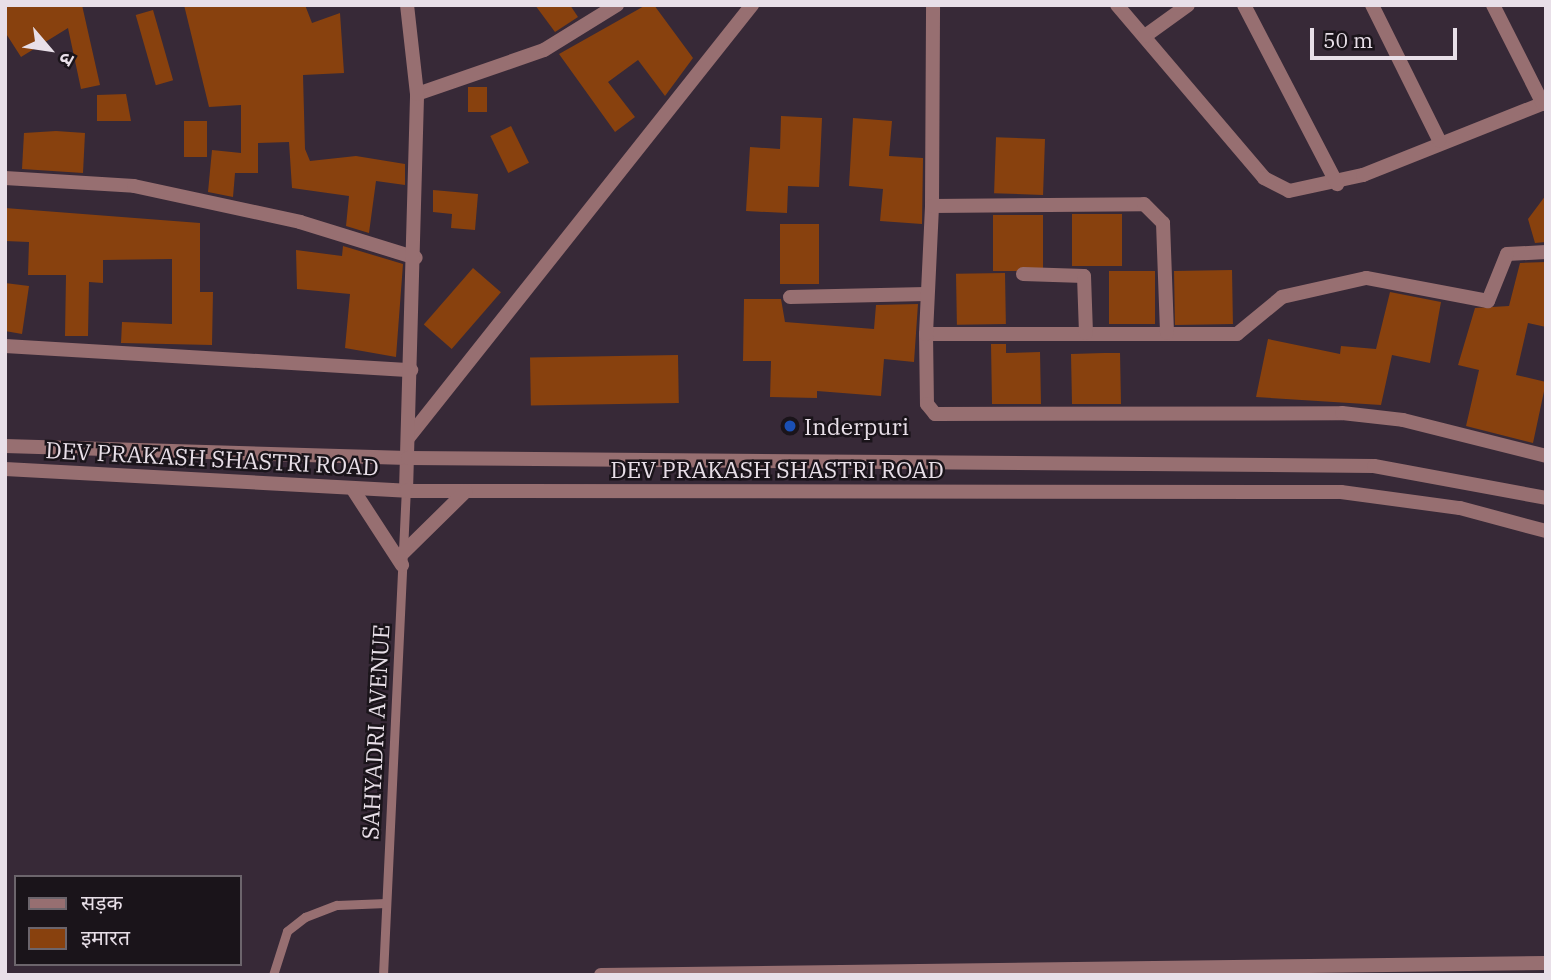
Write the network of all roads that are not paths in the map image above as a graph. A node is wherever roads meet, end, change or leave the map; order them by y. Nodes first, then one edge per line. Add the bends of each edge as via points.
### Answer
1 (407, 5) edge
2 (617, 5) edge
3 (752, 5) edge
4 (933, 5) edge
5 (1117, 5) edge
6 (1188, 5) edge
7 (1244, 5) edge
8 (1371, 5) edge
9 (1493, 5) edge
10 (1145, 36) junction
11 (417, 94) junction
12 (1544, 103) edge
13 (1439, 140) junction
14 (5, 178) edge
15 (1337, 184) junction
16 (932, 206) junction
17 (1546, 252) edge
18 (416, 258) junction
19 (1023, 274) dead end
20 (926, 293) junction
21 (790, 297) dead end
22 (1086, 333) junction
23 (1167, 333) junction
24 (926, 334) junction
25 (5, 346) edge
26 (411, 370) junction
27 (409, 437) junction
28 (5, 446) edge
29 (1546, 456) edge
30 (408, 458) junction
31 (5, 469) edge
32 (352, 488) junction
33 (406, 491) junction
34 (467, 491) junction
35 (1546, 498) edge
36 (1546, 531) edge
37 (403, 559) junction
38 (386, 903) junction
39 (1546, 963) edge
40 (273, 975) edge
41 (383, 975) edge
42 (601, 975) edge

1 - 11 street
2 - 11 street via 544,50
3 - 27 street
4 - 16 street
5 - 10 street
6 - 10 street
7 - 15 street
8 - 13 street
9 - 12 street
10 - 15 street via 1264,178 1289,191
11 - 18 street
12 - 13 street
13 - 15 street
14 - 18 street via 134,186 300,222
16 - 20 street
16 - 23 street via 1150,207 1163,222
17 - 23 street via 1507,254 1488,301 1366,278 1282,297 1237,334
18 - 26 street
19 - 22 street via 1084,276
20 - 21 street
20 - 24 street
22 - 23 street
22 - 24 street
24 - 29 street via 926,404 934,414 1353,414
25 - 26 street
26 - 27 street
27 - 30 street
28 - 30 street, DEV PRAKASH SHASTRI ROAD
30 - 33 street
30 - 35 street, DEV PRAKASH SHASTRI ROAD via 1374,466
31 - 32 street, DEV PRAKASH SHASTRI ROAD
32 - 33 street, DEV PRAKASH SHASTRI ROAD
32 - 37 street
33 - 34 street, DEV PRAKASH SHASTRI ROAD
33 - 37 lane, SAHYADRI AVENUE
34 - 36 street, DEV PRAKASH SHASTRI ROAD via 1341,492 1460,508
34 - 37 street
37 - 38 lane, SAHYADRI AVENUE
38 - 40 lane via 337,905 305,917 287,931
38 - 41 lane, SAHYADRI AVENUE
39 - 42 street

